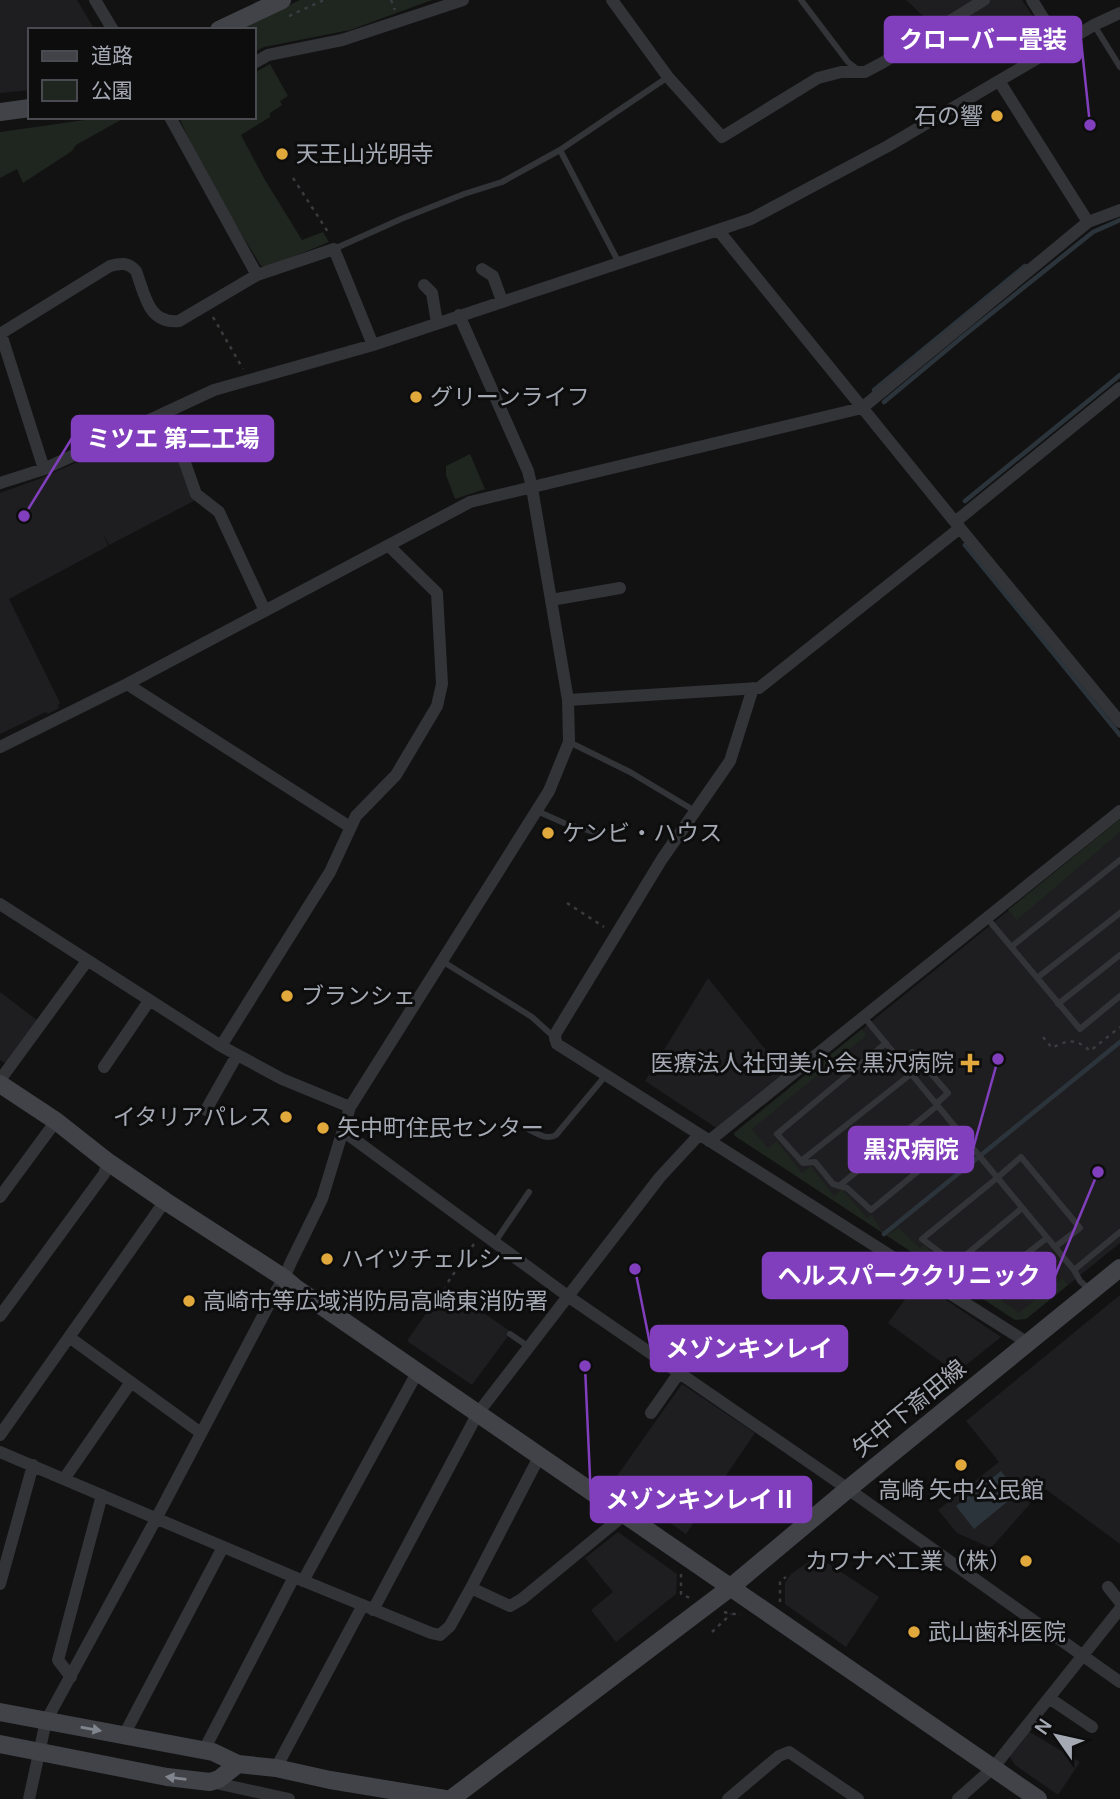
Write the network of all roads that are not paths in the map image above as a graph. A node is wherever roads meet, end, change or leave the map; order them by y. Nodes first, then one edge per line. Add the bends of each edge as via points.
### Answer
1 (95, 0) edge
2 (282, 0) edge
3 (463, 0) edge
4 (612, 0) edge
5 (801, 0) edge
6 (984, 0) edge
7 (1032, 0) edge
8 (1120, 13) edge
9 (1094, 25) junction
10 (112, 28) edge
11 (223, 28) edge
12 (1060, 45) junction
13 (256, 62) edge
14 (1120, 67) edge
15 (859, 72) junction
16 (668, 77) junction
17 (999, 81) junction
18 (28, 108) edge
19 (0, 112) edge
20 (171, 119) edge
21 (560, 150) junction
22 (1120, 210) edge
23 (1088, 222) junction
24 (718, 230) junction
25 (334, 248) junction
26 (619, 263) junction
27 (482, 269) dead end
28 (257, 275) junction
29 (424, 285) dead end
30 (502, 301) junction
31 (459, 315) junction
32 (437, 323) junction
33 (0, 334) edge
34 (373, 345) junction
35 (1120, 388) edge
36 (862, 408) junction
37 (167, 412) junction
38 (44, 469) junction
39 (0, 482) edge
40 (532, 488) junction
41 (957, 525) junction
42 (389, 546) junction
43 (620, 588) dead end
44 (551, 600) junction
45 (265, 611) junction
46 (127, 684) junction
47 (753, 688) junction
48 (568, 700) junction
49 (1120, 722) edge
50 (569, 742) junction
51 (0, 747) edge
52 (537, 810) junction
53 (695, 811) junction
54 (1120, 811) edge
55 (350, 827) junction
56 (597, 833) dead end
57 (1120, 860) edge
58 (0, 904) edge
59 (1120, 913) edge
60 (987, 918) junction
61 (1011, 947) junction
62 (1120, 955) edge
63 (87, 961) junction
64 (442, 961) junction
65 (1037, 978) junction
66 (1120, 996) edge
67 (149, 1001) junction
68 (1058, 1004) junction
69 (864, 1017) junction
70 (555, 1038) junction
71 (886, 1043) junction
72 (221, 1046) junction
73 (237, 1055) junction
74 (900, 1061) junction
75 (104, 1067) dead end
76 (911, 1074) junction
77 (606, 1075) junction
78 (0, 1082) edge
79 (937, 1105) junction
80 (350, 1107) junction
81 (206, 1110) dead end
82 (56, 1121) junction
83 (526, 1128) dead end
84 (343, 1131) junction
85 (962, 1135) junction
86 (704, 1138) junction
87 (801, 1161) junction
88 (108, 1163) junction
89 (997, 1178) junction
90 (839, 1186) junction
91 (529, 1192) dead end
92 (0, 1197) edge
93 (164, 1201) junction
94 (1022, 1208) junction
95 (1120, 1232) edge
96 (1046, 1238) junction
97 (495, 1242) junction
98 (1055, 1247) junction
99 (955, 1264) junction
100 (1120, 1268) edge
101 (1074, 1270) junction
102 (284, 1278) junction
103 (1091, 1292) junction
104 (569, 1297) junction
105 (0, 1316) edge
106 (510, 1334) dead end
107 (69, 1337) junction
108 (1028, 1343) junction
109 (529, 1347) junction
110 (418, 1371) junction
111 (679, 1373) junction
112 (131, 1382) junction
113 (478, 1413) junction
114 (651, 1413) dead end
115 (201, 1433) junction
116 (0, 1434) edge
117 (0, 1452) edge
118 (539, 1457) junction
119 (33, 1465) junction
120 (64, 1479) junction
121 (848, 1489) junction
122 (102, 1495) junction
123 (624, 1515) junction
124 (156, 1518) junction
125 (223, 1547) junction
126 (298, 1579) junction
127 (0, 1584) edge
128 (731, 1587) junction
129 (1108, 1587) dead end
130 (471, 1588) junction
131 (1120, 1602) edge
132 (368, 1607) junction
133 (1120, 1609) edge
134 (1083, 1656) junction
135 (71, 1677) junction
136 (1120, 1682) edge
137 (1049, 1698) junction
138 (0, 1712) edge
139 (46, 1721) junction
140 (1092, 1727) dead end
141 (124, 1735) junction
142 (0, 1744) edge
143 (209, 1751) junction
144 (39, 1752) junction
145 (276, 1768) junction
146 (993, 1768) junction
147 (227, 1781) edge
148 (29, 1799) edge
149 (289, 1799) edge
150 (445, 1799) edge
151 (451, 1799) edge
152 (728, 1799) edge
153 (858, 1799) edge
154 (958, 1799) edge
155 (1038, 1799) edge

1 - 10 street
2 - 11 street
3 - 13 street via 342,40 268,55
4 - 16 street
5 - 15 lane
6 - 15 street via 882,63
7 - 12 street
8 - 9 street
9 - 12 street
9 - 14 lane
12 - 17 street
15 - 16 street via 818,78 722,137
16 - 21 lane
17 - 23 street
17 - 24 street via 774,207
18 - 19 street
20 - 28 street
21 - 25 lane via 502,182
21 - 26 lane
22 - 23 street
23 - 36 street
24 - 26 street
24 - 36 street
25 - 28 street
25 - 34 street
26 - 30 street
27 - 30 street via 493,276
28 - 33 street via 179,321 169,322 152,311 132,267 118,264
29 - 32 street via 432,293
30 - 31 street
31 - 32 street
31 - 40 street
32 - 34 street
33 - 38 street
34 - 37 street via 214,390
35 - 41 street
36 - 40 street
36 - 41 street
37 - 38 street
37 - 45 street via 196,494 219,512
38 - 39 street
40 - 42 street via 470,502
40 - 44 street
41 - 47 street via 759,688
41 - 49 street
42 - 45 street
42 - 55 street via 437,593 443,684 437,706 396,775
43 - 44 street
44 - 48 street
45 - 46 street
46 - 51 street
46 - 55 street
47 - 48 street
47 - 53 street via 730,761
48 - 50 street
50 - 52 street
50 - 53 lane
52 - 56 lane
52 - 64 street
53 - 70 street
54 - 60 street
55 - 72 street via 330,872
57 - 61 lane
58 - 63 street
59 - 65 lane
60 - 61 lane
60 - 69 street
61 - 65 lane
62 - 68 lane
63 - 67 street
63 - 78 street
64 - 70 lane via 532,1017
64 - 80 street
65 - 68 lane
66 - 68 lane via 1080,1029
67 - 72 street
67 - 75 street
69 - 71 lane
69 - 86 street
70 - 77 street via 557,1044
71 - 74 lane
71 - 87 lane via 777,1134
72 - 73 street
73 - 80 street
73 - 81 street
74 - 76 lane
74 - 79 lane via 912,1052 948,1093
76 - 79 lane
76 - 87 lane
77 - 83 lane via 556,1135 547,1138
77 - 86 street
78 - 82 street
79 - 85 lane
79 - 90 lane
80 - 84 street
82 - 88 street
82 - 92 street
84 - 97 street
84 - 102 street via 322,1199
85 - 89 lane
85 - 90 lane via 871,1210
86 - 104 street via 660,1177
86 - 108 street
87 - 90 lane via 815,1163
88 - 93 street
88 - 105 street
89 - 94 lane
89 - 98 lane via 1021,1157 1080,1228
89 - 99 lane via 922,1239
91 - 97 lane
93 - 102 street
93 - 107 street
94 - 96 lane
94 - 99 lane
95 - 101 lane
96 - 98 lane
96 - 99 lane via 985,1286
97 - 104 street
98 - 101 lane
100 - 103 street, 矢中下斎田線
101 - 103 lane
102 - 110 street
102 - 115 street
103 - 108 street, 矢中下斎田線
104 - 109 street
104 - 111 street
106 - 109 lane
107 - 112 street
107 - 116 street
108 - 121 street, 矢中下斎田線
109 - 113 street
110 - 113 street
110 - 126 street
111 - 114 street
111 - 121 street
112 - 115 street
112 - 120 street
113 - 118 street
113 - 132 street
115 - 124 street
117 - 119 street
118 - 123 street
118 - 130 street
119 - 120 street
119 - 127 street
120 - 122 street
121 - 128 street, 矢中下斎田線
121 - 134 street
122 - 124 street
122 - 135 street via 58,1660
123 - 128 street
123 - 130 street via 510,1606
124 - 125 street
124 - 135 street
125 - 126 street
125 - 141 street
126 - 132 street
126 - 143 street
128 - 146 street
128 - 151 street, 矢中下斎田線
129 - 131 street
130 - 132 street via 450,1626 440,1634
132 - 145 street
133 - 134 street
134 - 136 street
134 - 137 street
135 - 139 street
137 - 140 street
137 - 146 street
138 - 139 street
139 -> 141 street
139 - 144 street
141 - 143 street
142 - 144 street
143 - 147 street
147 -> 144 street via 167,1777
144 - 148 street
145 - 147 street
145 - 150 street
146 - 154 street
146 - 155 street
147 - 149 street
152 - 153 street via 789,1752

